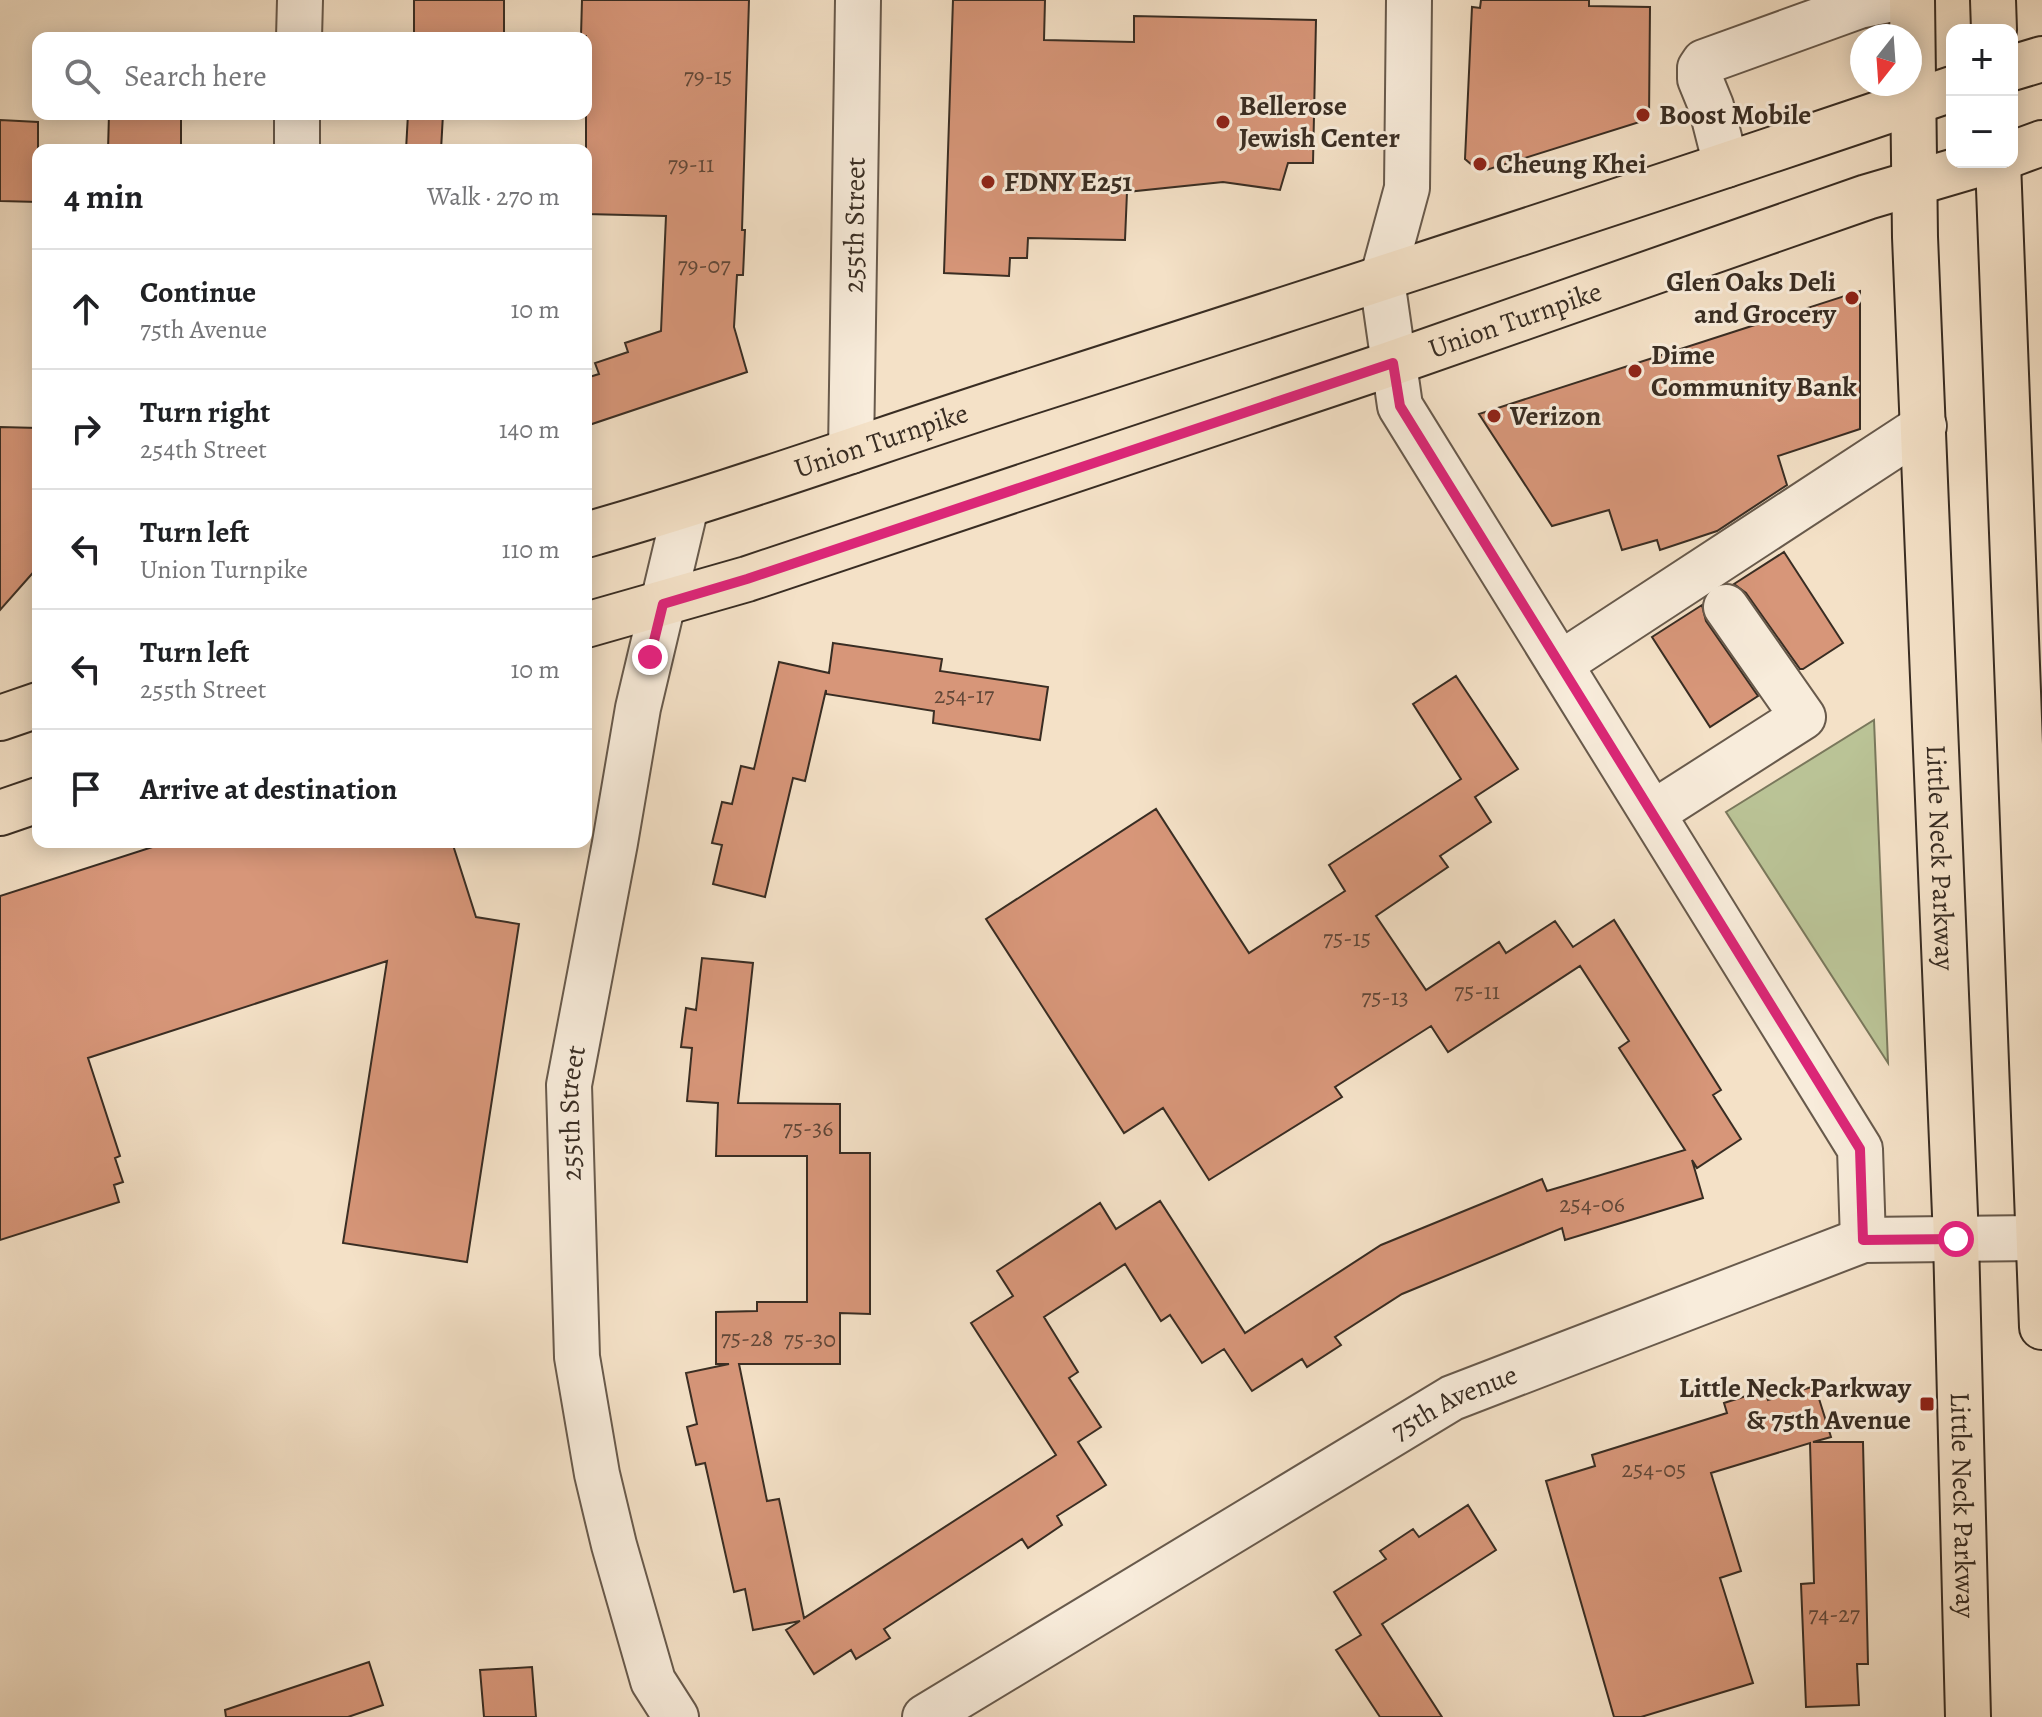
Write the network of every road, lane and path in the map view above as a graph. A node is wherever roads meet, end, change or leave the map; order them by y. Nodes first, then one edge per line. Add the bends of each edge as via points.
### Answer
1 (300, 0) edge
2 (858, 0) edge
3 (1409, 0) edge
4 (1888, 0) edge
5 (1912, 0) edge
6 (1993, 0) edge
7 (1994, 24) edge
8 (299, 32) edge
9 (2042, 59) edge
10 (2018, 66) edge
11 (1932, 96) edge
12 (297, 120) edge
13 (2042, 143) edge
14 (297, 144) edge
15 (2018, 152) edge
16 (1726, 165) junction
17 (1965, 168) edge
18 (1998, 168) edge
19 (1914, 183) junction
20 (1382, 280) junction
21 (1393, 363) junction
22 (1924, 426) junction
23 (851, 451) junction
24 (686, 506) junction
25 (592, 533) edge
26 (663, 604) junction
27 (1726, 607) dead end
28 (592, 623) edge
29 (1560, 664) junction
30 (32, 707) edge
31 (0, 718) edge
32 (32, 802) edge
33 (0, 813) edge
34 (1653, 813) junction
35 (2039, 1238) junction
36 (1956, 1239) junction
37 (1863, 1240) junction
38 (2042, 1327) edge
39 (659, 1705) edge
40 (925, 1717) edge
41 (1968, 1717) edge

1 - 8 street
2 - 23 street, 255th Street
3 - 20 street via 1407,188
4 - 16 street via 1704,62 1700,79
5 - 11 main road, Little Neck Parkway
6 - 7 main road
9 - 10 main road
11 - 16 main road, Union Turnpike
11 - 19 main road, Little Neck Parkway
12 - 14 street
13 - 15 main road
16 - 20 main road, Union Turnpike
17 - 19 main road, Union Turnpike
18 - 35 main road
19 - 21 main road, Union Turnpike
19 - 22 main road, Little Neck Parkway
20 - 21 street
20 - 23 main road, Union Turnpike
21 - 26 main road, Union Turnpike
21 - 29 street via 1400,406
22 - 29 street
22 - 36 main road, Little Neck Parkway
23 - 24 main road, Union Turnpike
24 - 25 main road, Union Turnpike
24 - 26 street, 255th Street
26 - 28 main road, Union Turnpike
26 - 39 street, 255th Street via 638,708 569,1085 577,1357 597,1474
27 - 34 street via 1803,717
29 - 34 street
30 - 31 main road
32 - 33 main road
34 - 37 street via 1860,1149
35 - 36 street, 75th Avenue
35 - 38 main road
36 - 37 street, 75th Avenue
36 - 41 main road, Little Neck Parkway
37 - 40 street, 75th Avenue via 1452,1398

